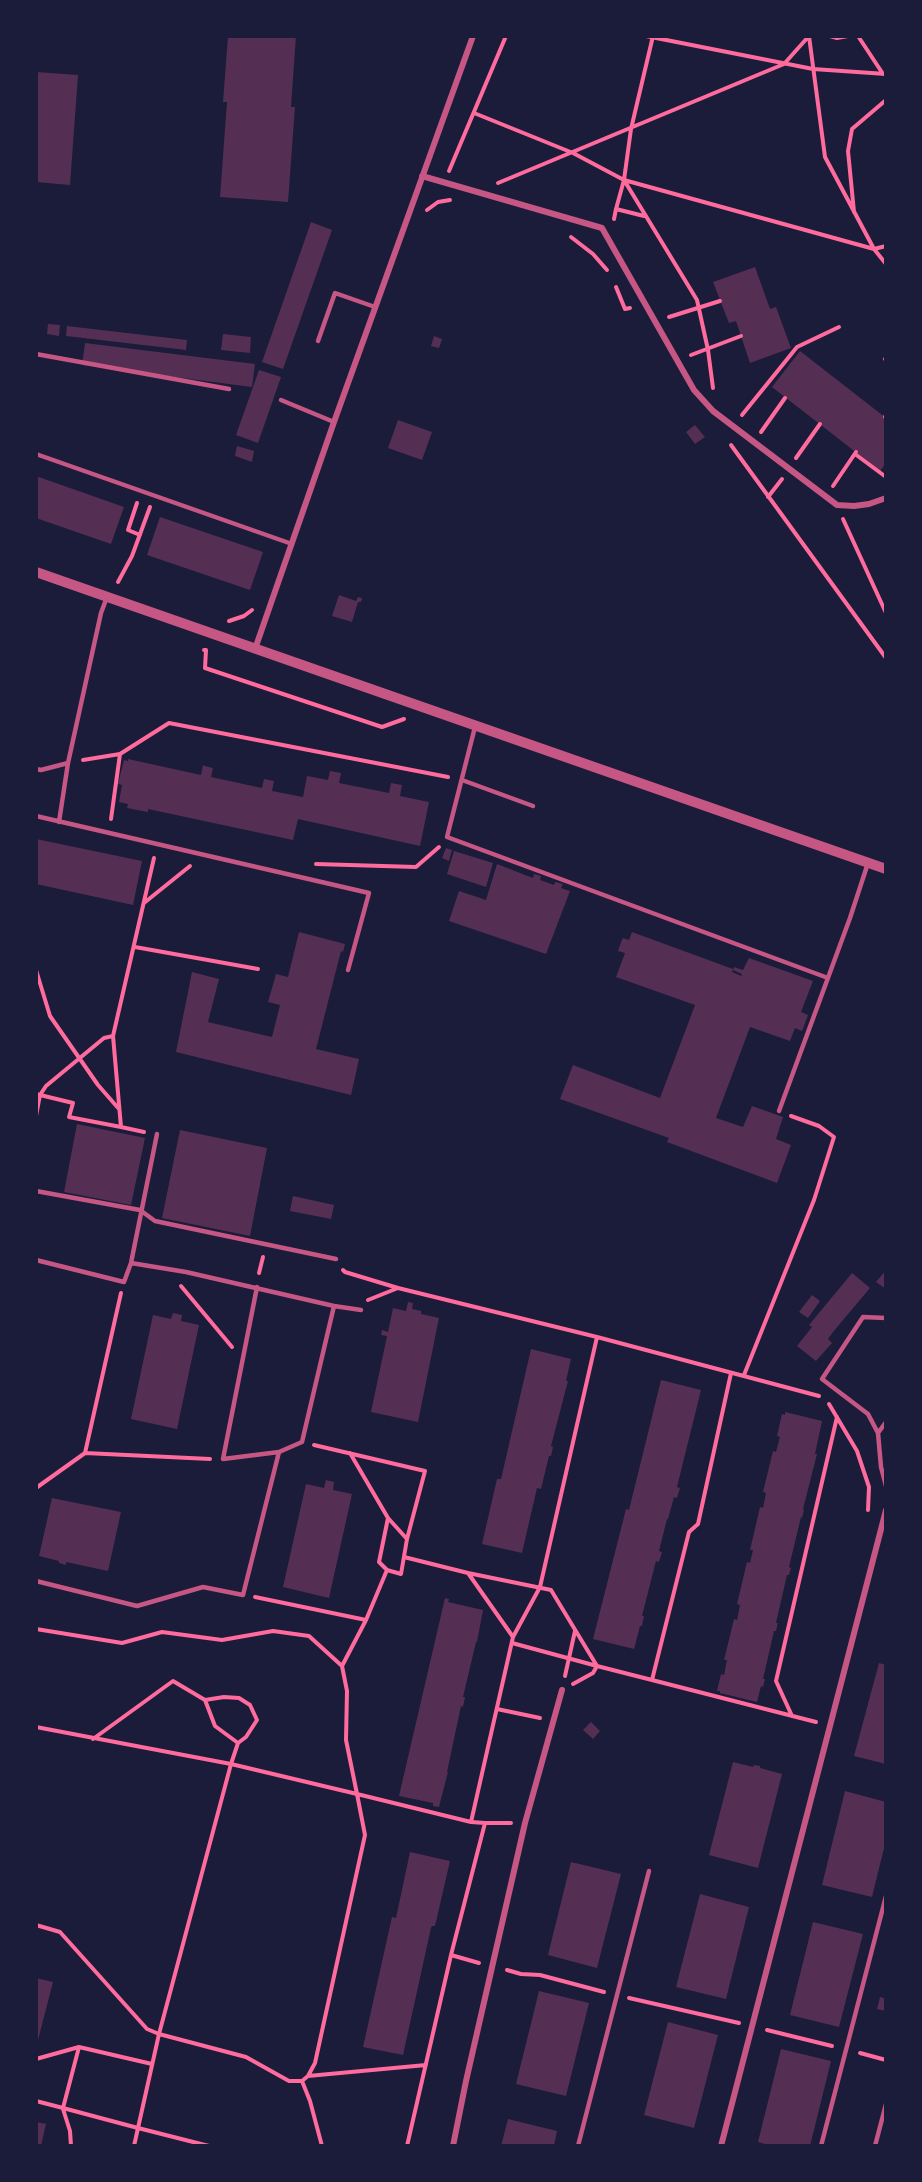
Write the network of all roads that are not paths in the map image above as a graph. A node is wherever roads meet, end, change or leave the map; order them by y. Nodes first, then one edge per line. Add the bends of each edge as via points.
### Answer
1 (473, 36) edge
2 (422, 176) junction
3 (375, 307) junction
4 (318, 341) dead end
5 (36, 354) edge
6 (229, 389) dead end
7 (281, 400) dead end
8 (334, 422) junction
9 (36, 454) edge
10 (886, 498) edge
11 (292, 544) junction
12 (36, 572) edge
13 (107, 597) junction
14 (255, 649) junction
15 (475, 726) junction
16 (68, 763) junction
17 (36, 769) edge
18 (462, 780) junction
19 (533, 806) dead end
20 (36, 816) edge
21 (59, 822) junction
22 (868, 863) junction
23 (886, 869) edge
24 (348, 970) dead end
25 (828, 978) junction
26 (779, 1112) road end
27 (157, 1134) road end
28 (36, 1191) edge
29 (140, 1210) junction
30 (336, 1259) dead end
31 (36, 1260) edge
32 (131, 1263) junction
33 (256, 1287) junction
34 (334, 1306) junction
35 (361, 1310) road end
36 (886, 1318) edge
37 (886, 1422) edge
38 (879, 1433) junction
39 (279, 1452) junction
40 (886, 1486) edge
41 (886, 1510) edge
42 (36, 1581) edge
43 (562, 1690) road end
44 (649, 1871) dead end
45 (886, 1896) edge
46 (886, 2104) edge
47 (453, 2146) edge
48 (578, 2146) edge
49 (721, 2146) edge
50 (821, 2146) edge
51 (875, 2146) edge

1 - 2 street
2 - 3 street
2 - 10 street via 602,228 677,362 712,411 837,505 854,506
3 - 4 lane via 335,293
3 - 8 street
5 - 6 lane
7 - 8 lane
8 - 11 street
9 - 11 lane
11 - 14 street
12 - 13 street
13 - 14 street
13 - 16 lane
14 - 15 street
15 - 18 lane
15 - 22 street
16 - 17 lane
16 - 21 lane
18 - 19 lane
18 - 25 lane via 447,837
20 - 21 lane
21 - 24 lane via 369,893
22 - 23 street
22 - 25 lane
25 - 26 lane
27 - 29 lane
28 - 29 lane
29 - 30 lane via 155,1221
29 - 32 lane
31 - 32 lane via 124,1282
32 - 33 lane
33 - 34 lane
33 - 39 lane via 223,1459
34 - 35 lane
34 - 39 lane via 302,1442
36 - 38 lane via 863,1317 822,1379 868,1414
37 - 38 lane
38 - 40 lane
39 - 42 lane via 243,1595 203,1587 136,1606
41 - 49 street
43 - 47 street via 525,1823
44 - 48 lane
45 - 50 lane
46 - 51 lane

